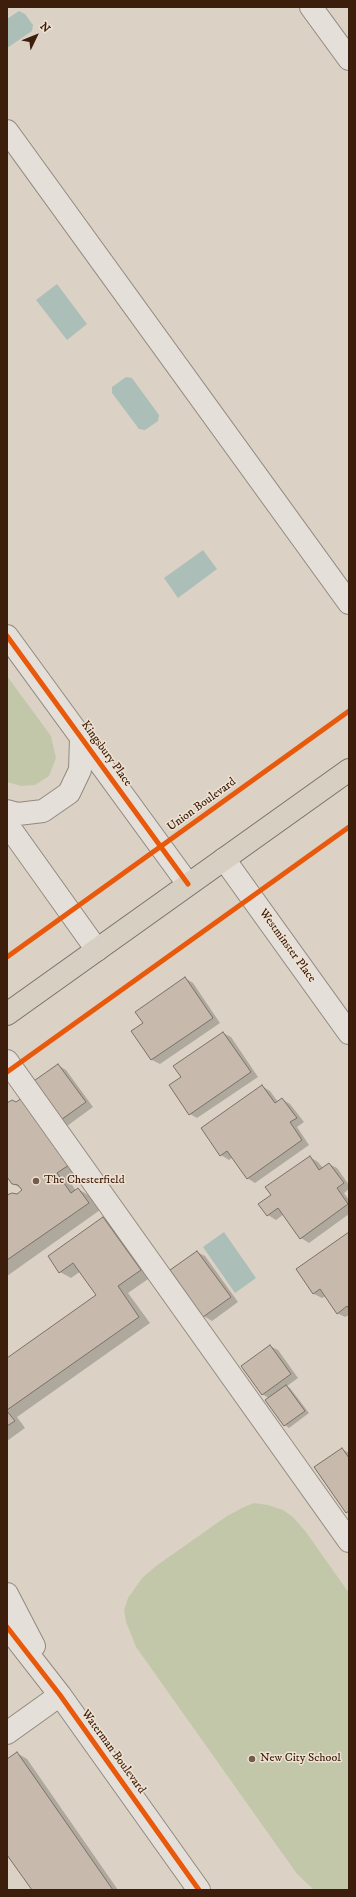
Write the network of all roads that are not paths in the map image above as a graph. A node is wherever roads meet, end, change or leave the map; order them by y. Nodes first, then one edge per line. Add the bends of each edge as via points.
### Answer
1 (311, 7) edge
2 (349, 59) edge
3 (7, 131) edge
4 (349, 603) edge
5 (7, 636) edge
6 (81, 738) junction
7 (349, 770) edge
8 (7, 811) edge
9 (7, 824) edge
10 (224, 858) junction
11 (188, 884) junction
12 (97, 950) junction
13 (7, 1014) edge
14 (349, 1033) edge
15 (7, 1062) edge
16 (349, 1541) edge
17 (7, 1594) edge
18 (7, 1628) edge
19 (60, 1695) junction
20 (7, 1733) edge
21 (200, 1890) edge

1 - 2 street
3 - 4 street
5 - 6 street, Kingsbury Place
6 - 8 street, Kingsbury Place via 80,770 69,793 42,811 18,814
6 - 11 street, Kingsbury Place
7 - 10 main road
9 - 12 street
10 - 11 main road
10 - 14 street, Westminster Place
11 - 12 main road
12 - 13 main road
15 - 16 street
17 - 19 street, Waterman Boulevard
18 - 19 street, Waterman Boulevard
19 - 20 street
19 - 21 street, Waterman Boulevard

